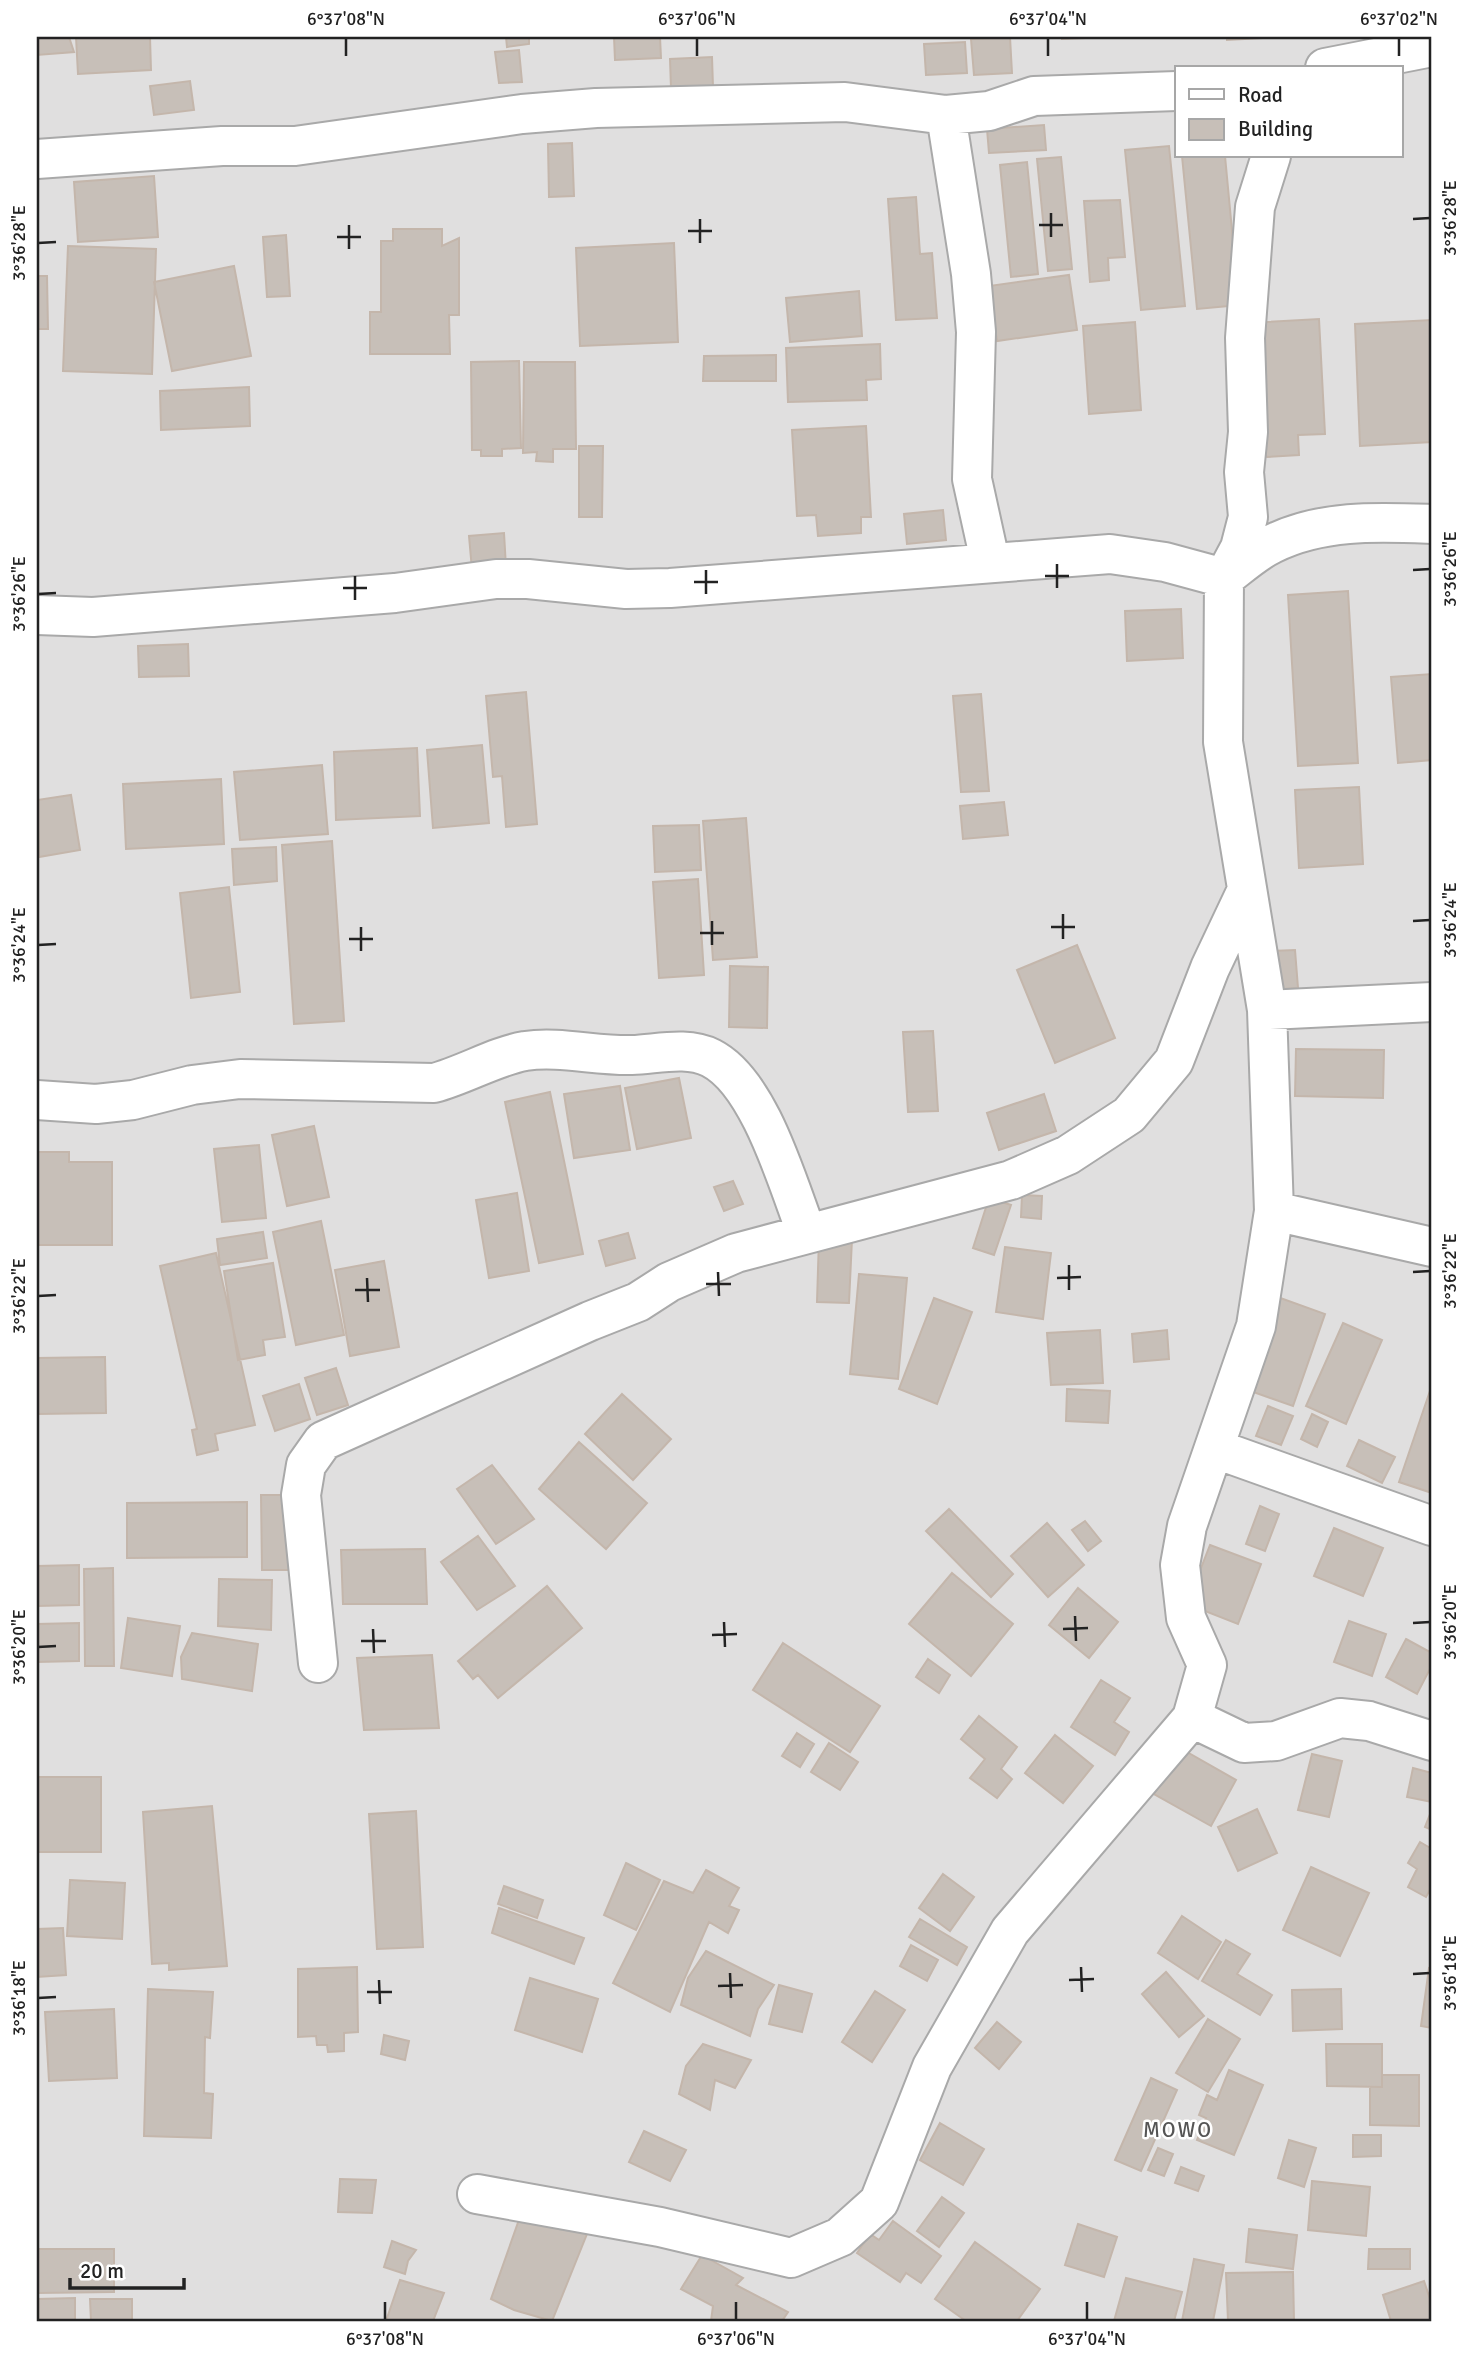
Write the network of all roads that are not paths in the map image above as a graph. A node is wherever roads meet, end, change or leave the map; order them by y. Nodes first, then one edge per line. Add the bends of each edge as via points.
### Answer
1 (1338, 37) edge
2 (1432, 47) edge
3 (1319, 66) edge
4 (1335, 66) edge
5 (1175, 91) edge
6 (946, 115) junction
7 (1269, 158) edge
8 (37, 159) edge
9 (1432, 524) edge
10 (990, 561) junction
11 (1224, 578) junction
12 (37, 615) edge
13 (1246, 892) junction
14 (1432, 1002) edge
15 (1267, 1010) junction
16 (37, 1100) edge
17 (1274, 1211) junction
18 (807, 1234) junction
19 (1432, 1247) edge
20 (1216, 1449) junction
21 (1432, 1526) edge
22 (318, 1663) dead end
23 (1192, 1718) junction
24 (1432, 1741) edge
25 (477, 2194) dead end

1 - 3 street
2 - 4 street
5 - 6 street via 1034,96 989,111
6 - 8 street via 845,102 596,108 295,146 222,146
6 - 10 street via 975,320 972,480
7 - 11 street via 1255,207 1245,338 1248,517 1240,548
9 - 11 street via 1338,524 1297,533 1270,544
10 - 11 street via 1110,554 1165,562
10 - 12 street via 670,588 496,579 395,593 93,617
11 - 13 street via 1223,742
13 - 15 street
13 - 18 street via 1174,1061 1129,1115 1068,1155 1010,1180
14 - 15 street
15 - 17 street
16 - 18 street via 108,1103 216,1080 434,1083 522,1052 546,1049 630,1055 689,1051 712,1058 751,1101 768,1130
17 - 19 street
17 - 20 street via 1256,1326
18 - 22 street via 736,1253 668,1282 638,1302 323,1441 306,1465 301,1495
20 - 21 street
20 - 23 street via 1187,1526 1180,1565 1186,1618 1207,1665
23 - 24 street via 1244,1743 1276,1741 1340,1718 1369,1721
23 - 25 street via 1010,1931 932,2067 879,2202 840,2237 790,2258 660,2227

